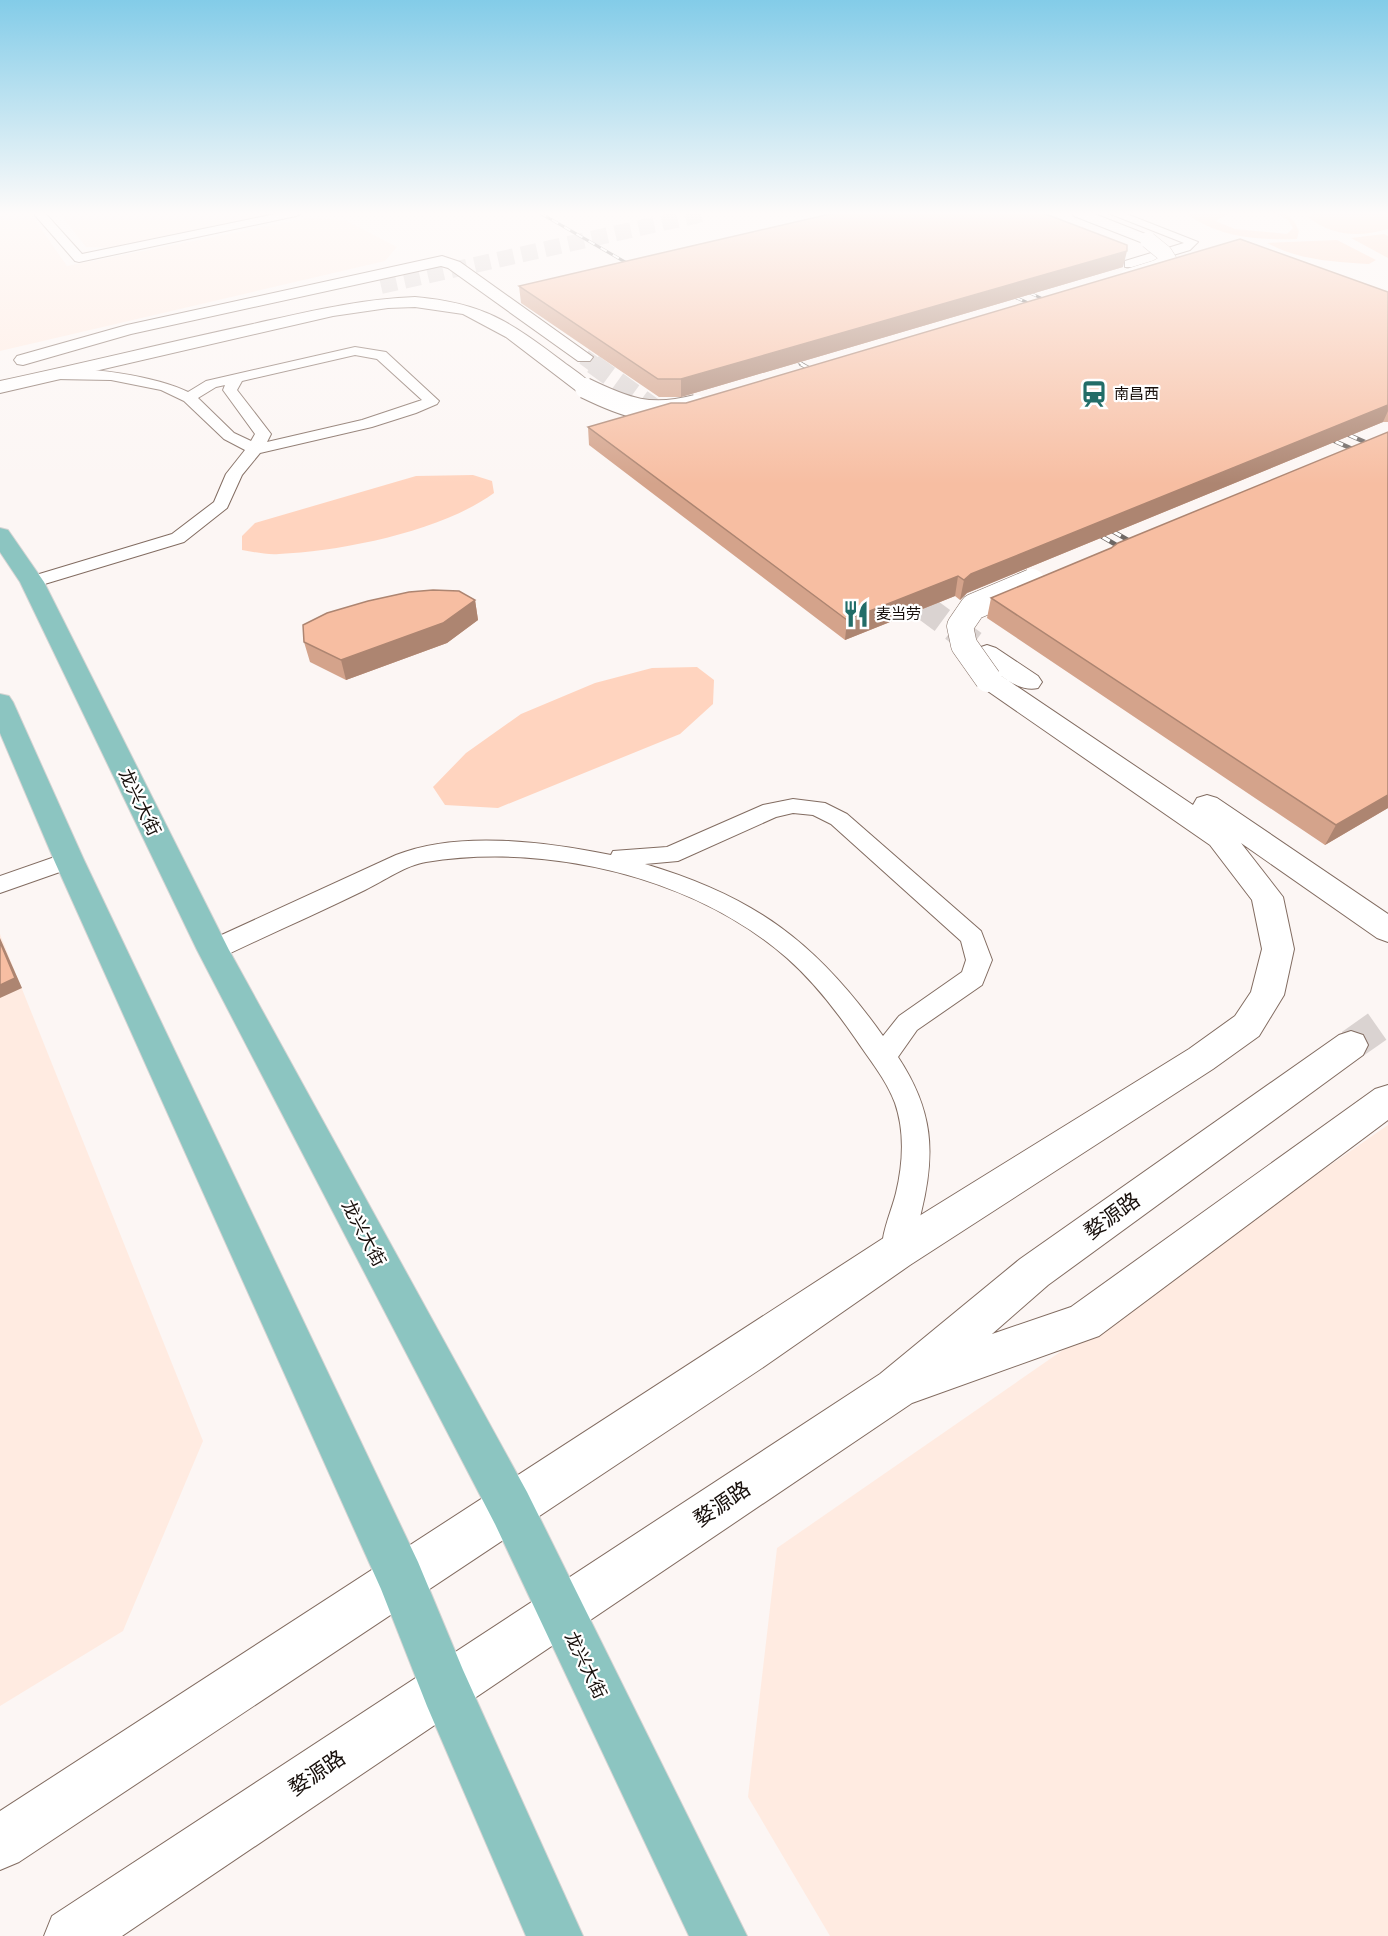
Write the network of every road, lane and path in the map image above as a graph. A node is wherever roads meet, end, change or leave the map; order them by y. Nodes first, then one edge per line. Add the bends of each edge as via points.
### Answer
1 (249, 303) edge
2 (298, 303) edge
3 (404, 303) tunnel mouth
4 (421, 303) edge
5 (507, 303) edge
6 (584, 357) tunnel mouth
7 (55, 375) junction
8 (236, 378) junction
9 (0, 387) edge
10 (189, 398) junction
11 (717, 399) edge
12 (255, 449) junction
13 (0, 535) edge
14 (1050, 575) edge
15 (32, 582) junction
16 (987, 653) tunnel mouth
17 (0, 702) edge
18 (593, 858) junction
19 (69, 860) junction
20 (0, 885) edge
21 (1388, 930) edge
22 (213, 950) junction
23 (1351, 1045) tunnel mouth
24 (883, 1057) junction
25 (1388, 1100) edge
26 (896, 1252) junction
27 (895, 1389) junction
28 (511, 1508) junction
29 (401, 1579) junction
30 (560, 1612) junction
31 (445, 1688) junction
32 (0, 1843) edge
33 (72, 1936) edge
34 (555, 1936) edge
35 (719, 1936) edge

1 - 2 street via 127,330 18,362
3 - 7 street, bridge via 361,307
4 - 11 street, bridge via 471,310 494,321 585,388 618,404 683,409
5 - 6 street
7 - 9 street
7 - 10 street via 133,379 165,386
8 - 10 street via 211,384
8 - 12 street via 230,390 263,434
8 - 12 street via 355,351 381,355 432,401 315,437
10 - 12 street via 229,436
12 - 15 street via 234,474 221,504 178,538
13 - 15 main road, 龙兴大街
14 - 26 street, bridge via 974,607 960,626 964,645 988,679 1221,838 1267,897 1278,949 1267,995 1247,1026
15 - 22 main road, 龙兴大街
16 - 21 street
17 - 19 main road
18 - 22 street via 496,848 423,854
18 - 24 street via 667,877 740,911 793,948 843,998
18 - 24 street via 670,855 771,810 793,806 817,808 839,819 972,938 979,960 973,978 908,1023
19 - 20 street
19 - 29 main road
22 - 28 main road, 龙兴大街
23 - 27 street, 婺源路 via 1034,1272
24 - 26 street via 904,1093 915,1126 915,1172
25 - 27 street via 1084,1322
26 - 28 street
27 - 30 street, 婺源路
28 - 29 street
28 - 30 main road, 龙兴大街
29 - 31 main road
29 - 32 street
30 - 31 street, 婺源路
30 - 35 main road, 龙兴大街
31 - 33 street, 婺源路
31 - 34 main road

